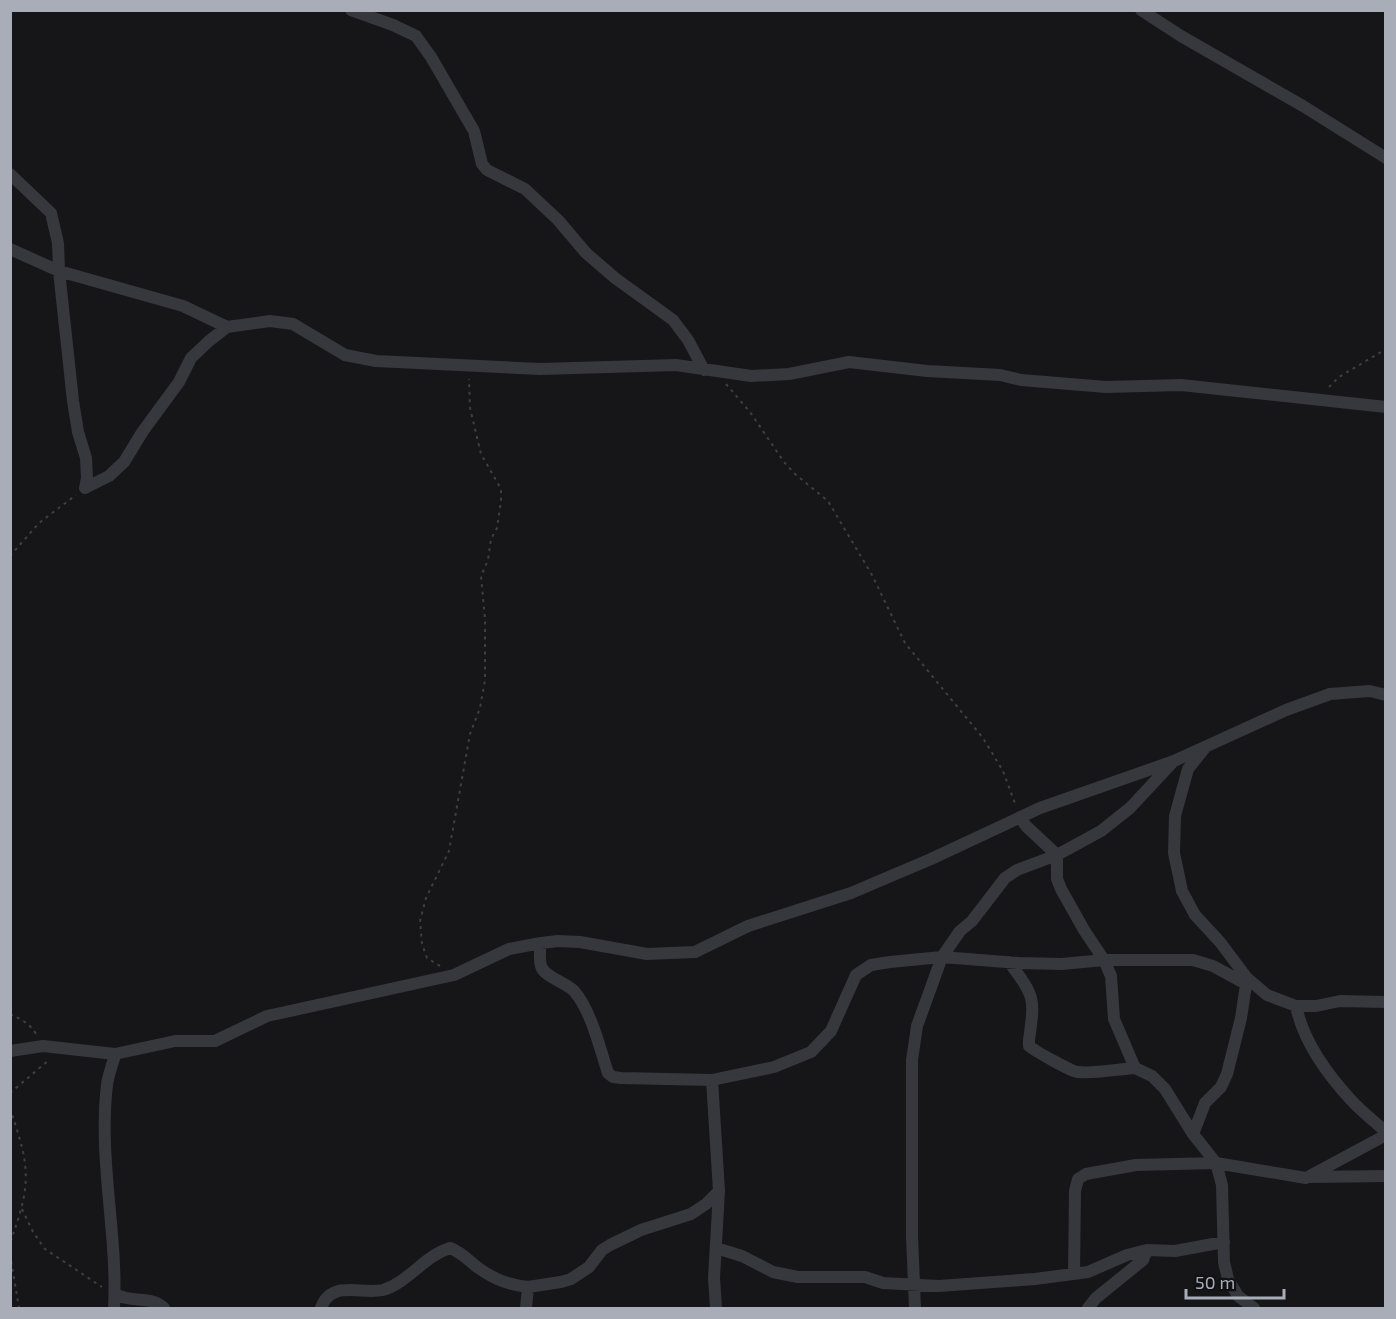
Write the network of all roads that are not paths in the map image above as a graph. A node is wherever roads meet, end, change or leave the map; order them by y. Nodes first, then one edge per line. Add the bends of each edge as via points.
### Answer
1 (351, 10) edge
2 (1141, 10) edge
3 (1386, 158) edge
4 (10, 174) edge
5 (10, 249) edge
6 (59, 271) junction
7 (227, 327) junction
8 (709, 371) junction
9 (1386, 407) edge
10 (1386, 695) edge
11 (1205, 748) junction
12 (1174, 761) junction
13 (1020, 817) junction
14 (1058, 855) junction
15 (541, 943) junction
16 (942, 957) junction
17 (1104, 960) junction
18 (1009, 962) junction
19 (1246, 981) junction
20 (1386, 1002) edge
21 (1296, 1006) junction
22 (10, 1051) edge
23 (115, 1054) junction
24 (1134, 1068) junction
25 (712, 1080) junction
26 (1192, 1134) junction
27 (1386, 1134) edge
28 (1216, 1163) junction
29 (1386, 1176) edge
30 (1306, 1178) junction
31 (718, 1191) junction
32 (1224, 1242) junction
33 (716, 1248) junction
34 (1147, 1250) junction
35 (1074, 1274) junction
36 (914, 1285) junction
37 (528, 1287) junction
38 (115, 1294) junction
39 (114, 1308) edge
40 (164, 1308) edge
41 (321, 1308) edge
42 (526, 1308) edge
43 (716, 1308) edge
44 (915, 1308) edge
45 (1088, 1308) edge
46 (1254, 1308) edge

1 - 8 street via 416,36 474,131 487,170 525,189 585,253 667,314
2 - 3 street
4 - 6 street via 51,213
5 - 6 street
6 - 7 street via 183,306
6 - 7 street via 73,401 86,458 86,488 109,476 124,462 191,358
7 - 8 street via 270,321 293,324 345,355 376,361 540,369 676,365
8 - 9 street via 751,376 789,374 849,362 1106,387 1181,385
10 - 11 street via 1370,691 1330,694
11 - 12 street
11 - 19 street via 1188,769 1180,791 1174,816 1174,853 1182,891 1195,915 1220,942
12 - 13 street
12 - 14 street via 1130,808 1101,831
13 - 14 street
13 - 15 street via 851,893 748,926 695,952 647,954 580,942
14 - 16 street via 1005,878
14 - 17 street via 1060,889
15 - 23 street via 509,949 454,975 267,1016 215,1041 175,1041
15 - 25 street via 541,967 577,995 592,1024 608,1073 621,1078
16 - 18 street
16 - 25 street via 871,965 856,975 831,1031 811,1052 774,1067
16 - 36 street via 917,1026 912,1060
17 - 18 street via 1062,964
17 - 19 street via 1192,960
17 - 24 street via 1111,976 1114,1019
18 - 24 street via 1033,999 1029,1040 1032,1049 1077,1072
19 - 21 street via 1267,995
19 - 26 street via 1227,1074 1221,1087 1205,1103
20 - 21 street via 1340,1001
21 - 27 street via 1302,1027 1329,1071 1351,1100
22 - 23 street via 43,1046
23 - 38 street via 107,1087 106,1148
24 - 26 street via 1152,1076 1165,1089
25 - 31 street
26 - 28 street
27 - 30 street
28 - 30 street
28 - 32 street via 1222,1185
28 - 35 street via 1136,1165 1078,1179
29 - 30 street
31 - 33 street
31 - 37 street via 691,1214 610,1245 589,1267 571,1278
32 - 34 street via 1175,1251
32 - 46 street via 1228,1280 1238,1296
33 - 36 street via 773,1272 798,1277 865,1277 883,1283
33 - 43 street
34 - 35 street
34 - 45 street via 1143,1260
35 - 36 street
36 - 44 street
37 - 41 street via 505,1284 450,1248 390,1287 335,1293 324,1300
37 - 42 street
38 - 39 street
38 - 40 street via 137,1301 149,1300

